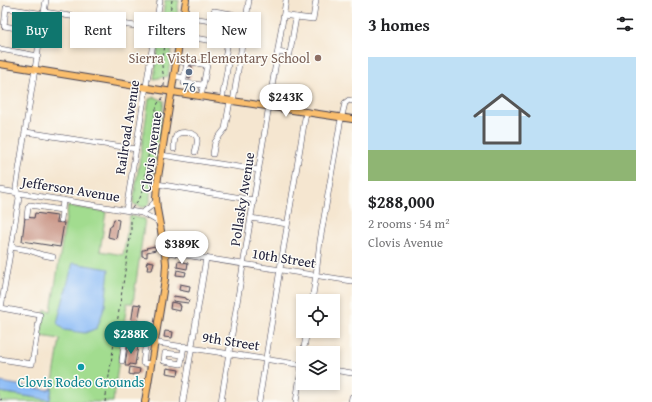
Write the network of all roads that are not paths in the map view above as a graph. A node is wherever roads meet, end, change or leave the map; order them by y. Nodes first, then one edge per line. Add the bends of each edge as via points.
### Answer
1 (46, 0) edge
2 (160, 0) edge
3 (186, 0) edge
4 (249, 0) edge
5 (286, 0) edge
6 (316, 0) edge
7 (36, 12) edge
8 (44, 12) edge
9 (158, 12) edge
10 (185, 12) edge
11 (284, 15) junction
12 (62, 16) edge
13 (296, 17) junction
14 (134, 26) edge
15 (12, 27) edge
16 (39, 48) edge
17 (152, 48) edge
18 (178, 48) edge
19 (226, 48) edge
20 (0, 49) edge
21 (278, 52) junction
22 (38, 56) junction
23 (176, 61) junction
24 (187, 63) junction
25 (0, 64) edge
26 (36, 70) junction
27 (174, 76) junction
28 (184, 78) junction
29 (203, 85) junction
30 (146, 88) junction
31 (172, 92) junction
32 (201, 97) junction
33 (222, 100) junction
34 (231, 101) junction
35 (352, 101) edge
36 (269, 107) junction
37 (306, 112) junction
38 (342, 118) junction
39 (352, 119) edge
40 (26, 132) junction
41 (136, 149) junction
42 (174, 149) dead end
43 (195, 152) dead end
44 (213, 154) dead end
45 (161, 155) junction
46 (258, 170) junction
47 (157, 184) junction
48 (0, 190) edge
49 (18, 193) junction
50 (35, 196) junction
51 (63, 200) junction
52 (254, 200) junction
53 (156, 201) junction
54 (33, 205) junction
55 (62, 210) junction
56 (126, 210) junction
57 (142, 213) junction
58 (27, 216) dead end
59 (251, 218) junction
60 (61, 220) dead end
61 (158, 222) junction
62 (287, 224) junction
63 (11, 247) junction
64 (165, 254) junction
65 (53, 256) dead end
66 (206, 258) junction
67 (243, 264) junction
68 (280, 270) junction
69 (316, 275) junction
70 (352, 281) edge
71 (313, 294) edge
72 (146, 341) junction
73 (154, 342) junction
74 (184, 346) junction
75 (192, 348) junction
76 (144, 353) junction
77 (228, 353) junction
78 (153, 354) junction
79 (183, 355) dead end
80 (0, 358) edge
81 (266, 359) junction
82 (122, 361) dead end
83 (151, 364) junction
84 (296, 364) edge
85 (340, 371) edge
86 (352, 373) edge
87 (298, 390) edge
88 (352, 397) edge
89 (145, 402) edge
90 (183, 402) edge
91 (221, 402) edge
92 (259, 402) edge
93 (296, 402) edge
94 (351, 402) edge

1 - 8 street
2 - 9 street, Railroad Avenue
3 - 10 main road, Clovis Avenue
4 - 34 street
5 - 11 street, Pollasky Avenue
6 - 13 street via 313,19
7 - 15 street via 6,8 4,26
11 - 13 street
11 - 21 street, Pollasky Avenue
12 - 14 street
13 - 21 street via 290,53
16 - 22 street
17 - 30 street, Railroad Avenue
18 - 23 main road, Clovis Avenue
19 - 33 street via 225,58 228,64
20 - 22 street
21 - 36 street, Pollasky Avenue
22 - 26 street
23 - 24 street
23 - 27 main road, Clovis Avenue
24 - 28 street
24 - 29 street via 207,65
25 - 26 main road
26 - 30 main road
26 - 40 street
27 - 28 street
27 - 31 main road, Clovis Avenue
28 - 29 street via 184,83
29 - 32 street
30 - 31 main road
30 - 41 street, Railroad Avenue
31 - 32 main road
31 - 45 main road, Clovis Avenue
32 - 33 main road
33 - 34 main road
34 - 36 main road
34 - 44 street via 225,129 215,142
35 - 38 street via 345,103
36 - 37 main road
36 - 46 street, Pollasky Avenue
37 - 38 main road
37 - 62 street
38 - 39 main road
38 - 69 street
40 - 41 street
40 - 49 street via 16,188
41 - 56 street, Railroad Avenue
42 - 43 street via 177,133 194,134 197,139
45 - 46 street
45 - 47 main road, Clovis Avenue
46 - 52 street, Pollasky Avenue
47 - 52 street
47 - 53 main road, Clovis Avenue
48 - 49 street, Jefferson Avenue
49 - 50 street, Jefferson Avenue
49 - 63 street
50 - 51 street, Jefferson Avenue
50 - 54 street
51 - 55 street
51 - 56 street, Jefferson Avenue
52 - 59 street, Pollasky Avenue
53 - 57 street
53 - 61 main road, Clovis Avenue
54 - 55 street
54 - 58 street via 30,205
55 - 60 street
56 - 57 street, Jefferson Avenue
57 - 61 street, Jefferson Avenue
59 - 62 street
59 - 67 street, Pollasky Avenue
61 - 64 main road, Clovis Avenue
62 - 68 street
63 - 65 street
63 - 80 street via 1,308 40,315 32,364
64 - 66 street, 10th Street
64 - 73 main road, Clovis Avenue via 165,279
66 - 67 street, 10th Street
66 - 75 street
67 - 68 street, 10th Street
67 - 77 street, Pollasky Avenue
68 - 69 street, 10th Street
68 - 81 street
69 - 70 street, 10th Street
69 - 71 street
72 - 73 street, 9th Street
72 - 76 street
72 - 82 street, 9th Street via 125,338
73 - 74 street, 9th Street
73 - 78 main road, Clovis Avenue
74 - 75 street, 9th Street
74 - 79 street
75 - 77 street, 9th Street
75 - 90 street
76 - 78 street
76 - 83 street via 143,363
77 - 81 street, 9th Street
77 - 91 street, Pollasky Avenue
78 - 83 main road, Clovis Avenue
81 - 84 street, 9th Street
81 - 92 street
83 - 89 main road, Clovis Avenue
85 - 86 street
87 - 93 street
88 - 94 street

